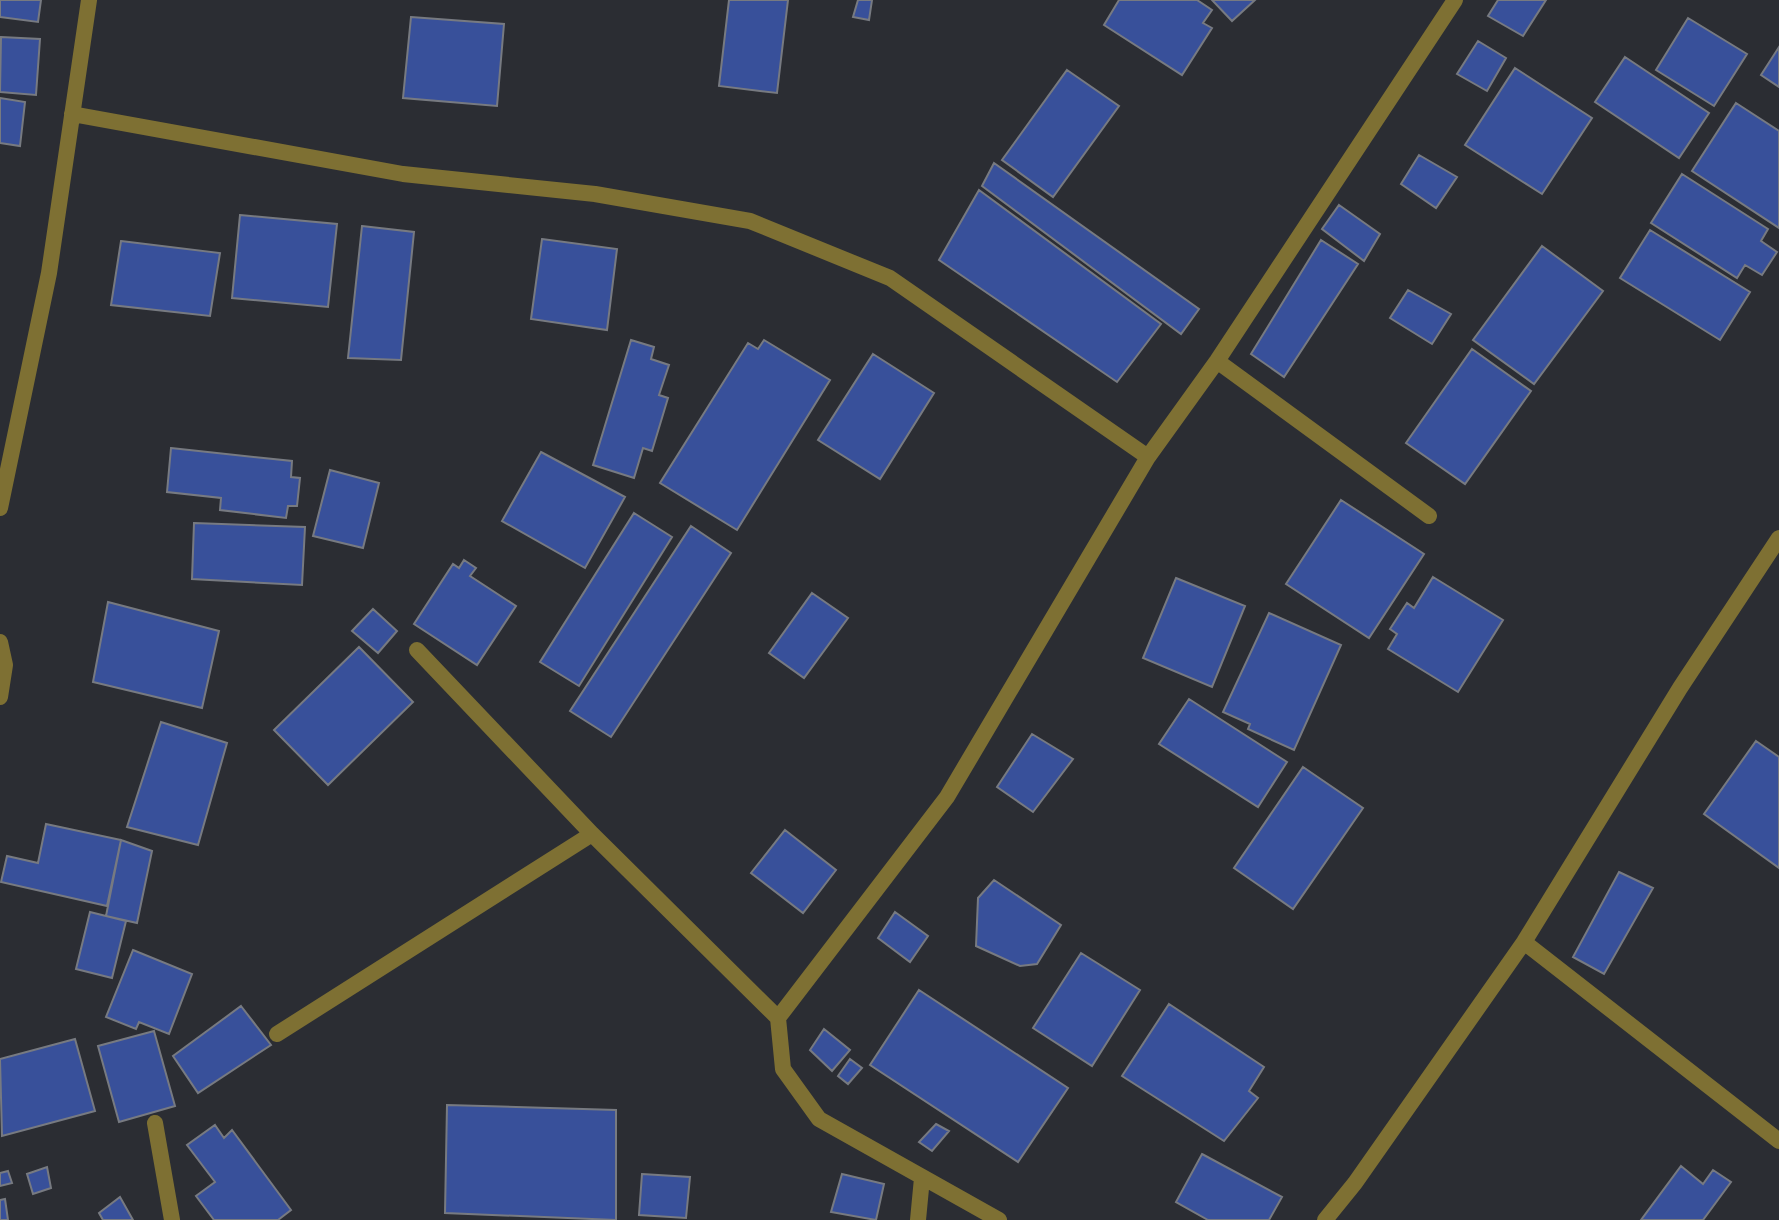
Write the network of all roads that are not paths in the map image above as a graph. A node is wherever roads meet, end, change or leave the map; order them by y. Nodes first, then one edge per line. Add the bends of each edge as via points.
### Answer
1 (89, 0) edge
2 (1455, 0) edge
3 (72, 114) junction
4 (1217, 361) junction
5 (1148, 457) junction
6 (0, 508) edge
7 (1429, 516) dead end
8 (1779, 538) edge
9 (0, 642) edge
10 (417, 650) dead end
11 (0, 697) edge
12 (592, 834) junction
13 (1524, 942) junction
14 (778, 1018) junction
15 (277, 1034) dead end
16 (155, 1123) dead end
17 (1779, 1141) edge
18 (922, 1178) junction
19 (172, 1220) edge
20 (918, 1220) edge
21 (999, 1220) edge
22 (1325, 1220) edge

1 - 3 street
2 - 4 street
3 - 5 street via 403,174 595,194 750,221 890,278
3 - 6 street via 49,273
4 - 5 street
4 - 7 street
5 - 14 street via 947,797
8 - 13 street
9 - 11 street via 5,665
10 - 12 street
12 - 14 street
12 - 15 street
13 - 17 street
13 - 22 street
14 - 18 street via 783,1069 819,1119
16 - 19 street
18 - 20 street
18 - 21 street

